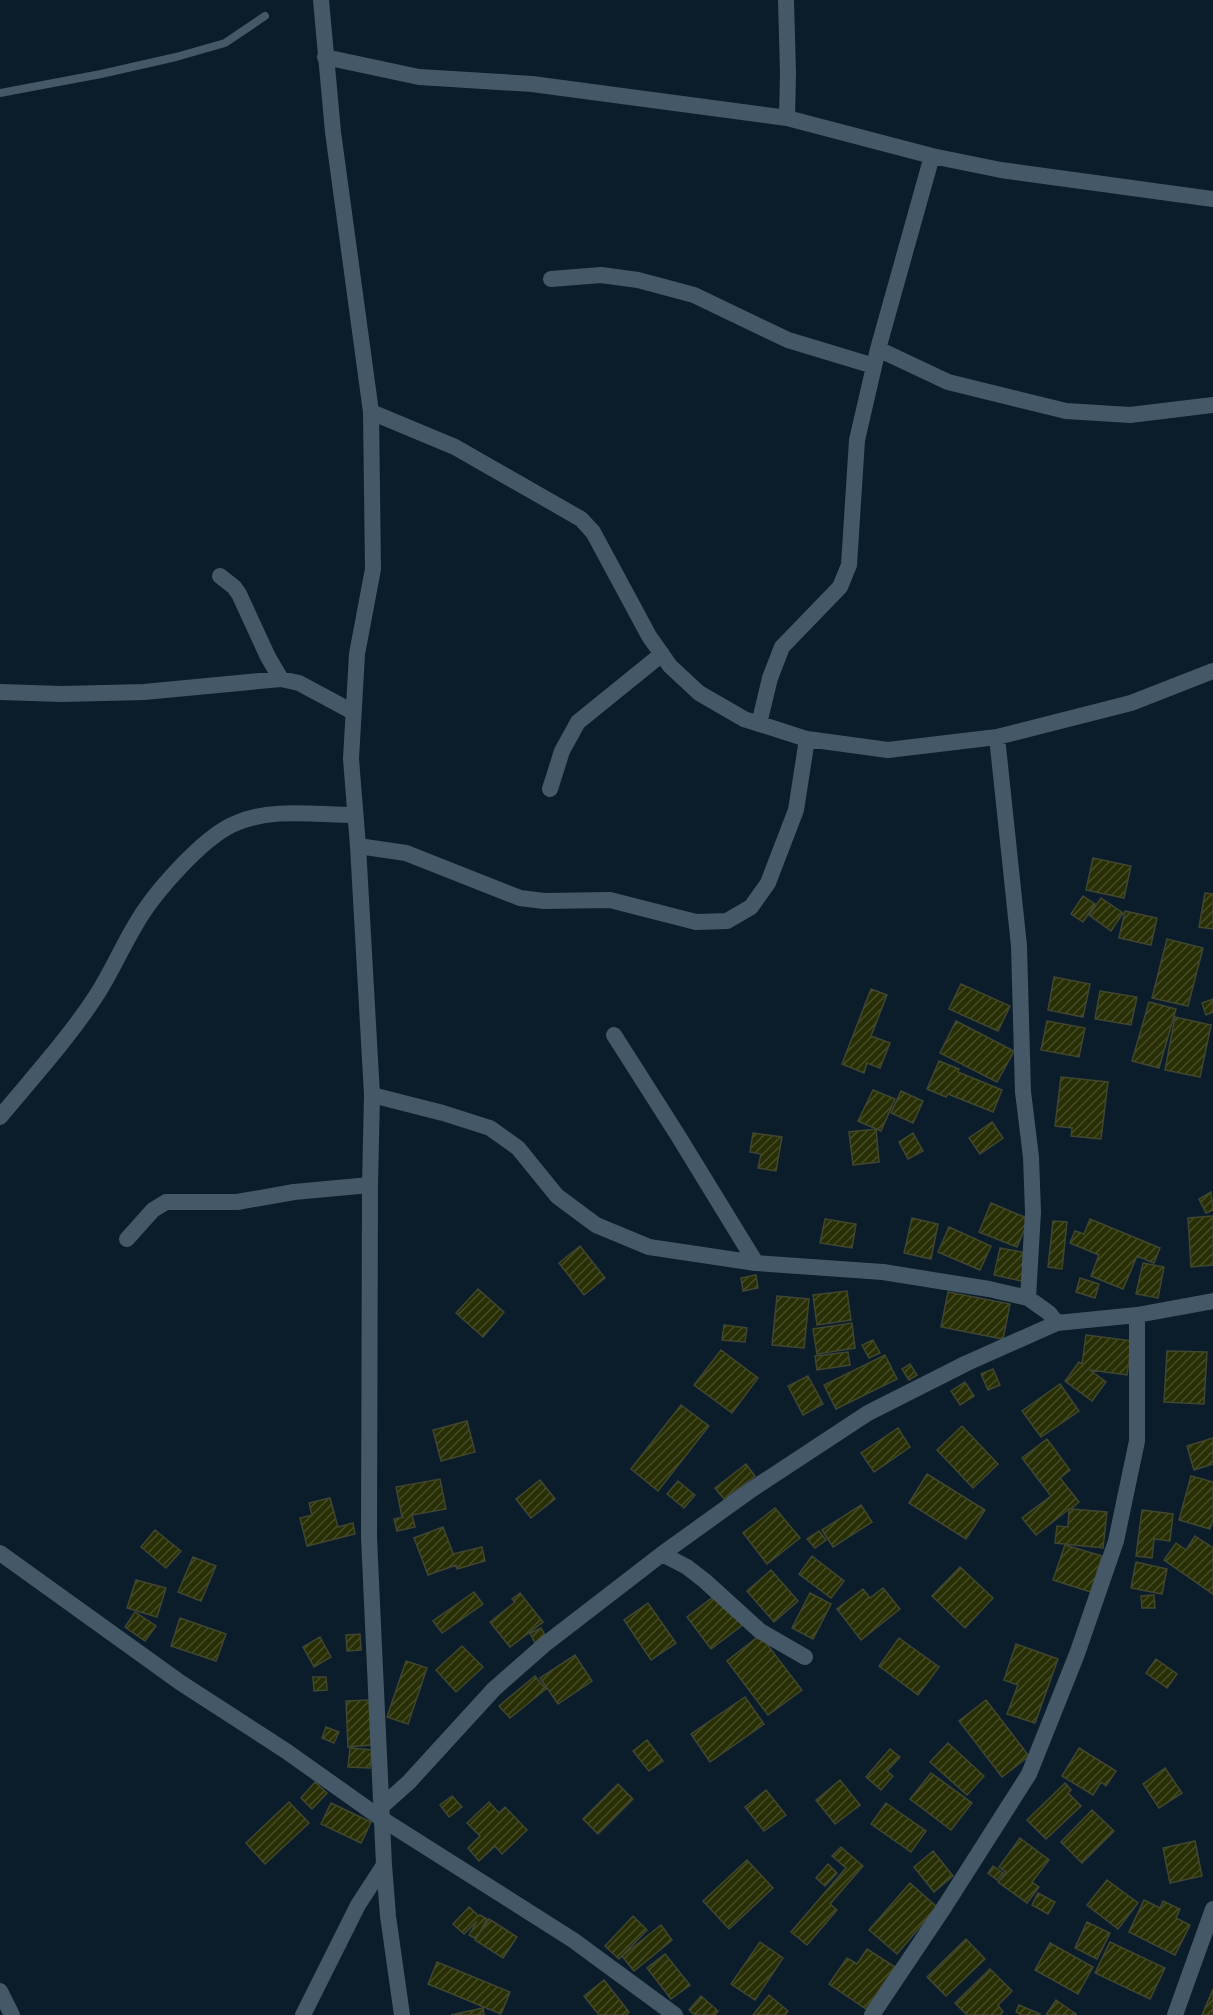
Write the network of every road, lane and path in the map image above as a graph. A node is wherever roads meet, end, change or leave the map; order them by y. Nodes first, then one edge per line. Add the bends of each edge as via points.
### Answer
1 (321, 0) edge
2 (786, 0) edge
3 (264, 16) dead end
4 (325, 57) junction
5 (0, 93) edge
6 (787, 118) junction
7 (932, 156) junction
8 (1213, 199) edge
9 (551, 279) dead end
10 (878, 349) junction
11 (874, 366) junction
12 (1213, 405) edge
13 (371, 412) junction
14 (220, 576) dead end
15 (662, 654) junction
16 (1213, 671) edge
17 (281, 679) junction
18 (0, 692) edge
19 (353, 712) junction
20 (759, 724) junction
21 (997, 737) junction
22 (807, 739) junction
23 (550, 789) dead end
24 (355, 815) junction
25 (358, 846) junction
26 (614, 1035) dead end
27 (372, 1095) junction
28 (0, 1117) edge
29 (370, 1185) junction
30 (127, 1239) dead end
31 (756, 1263) junction
32 (1028, 1298) junction
33 (1213, 1301) edge
34 (1137, 1315) junction
35 (1057, 1323) junction
36 (0, 1553) edge
37 (662, 1554) junction
38 (805, 1657) dead end
39 (382, 1813) junction
40 (384, 1865) junction
41 (1213, 1909) edge
42 (0, 1991) edge
43 (12, 2015) edge
44 (303, 2015) edge
45 (402, 2015) edge
46 (675, 2015) edge
47 (873, 2015) edge
48 (1175, 2015) edge

1 - 4 street
2 - 6 street
3 - 5 lane via 225,43 196,52
4 - 6 street via 419,76 532,84
4 - 13 street
6 - 7 street
7 - 8 street via 1001,171
7 - 10 street
9 - 11 street via 601,275 694,295 788,340
10 - 11 street
10 - 12 street via 948,382 1065,411 1130,415
11 - 20 street via 857,440 849,565 840,587 782,648
13 - 15 street via 455,447 581,519 593,532
13 - 19 street via 373,569 357,654
14 - 17 street via 234,587
15 - 20 street via 699,693
15 - 23 street via 578,722 562,751
16 - 21 street via 1131,703
17 - 18 street via 144,692
17 - 19 street via 299,683
19 - 24 street
20 - 22 street
21 - 22 street via 888,750
21 - 32 street via 1019,946 1023,1092 1031,1157 1033,1212
22 - 25 street via 796,810 768,884 751,907 727,921 696,922 610,900 520,898 406,854
24 - 25 street
24 - 28 street via 264,814 232,825 198,850 137,922 96,996
25 - 27 street
26 - 31 street
27 - 29 street
27 - 31 street via 490,1128 518,1148 557,1196 596,1225 649,1247
29 - 30 street via 237,1202 166,1202 153,1210
29 - 39 street via 369,1537
31 - 32 street via 883,1272
32 - 35 street
33 - 34 street
34 - 35 street
34 - 47 street via 1137,1442 1116,1540 1077,1654 1029,1774
35 - 37 street via 868,1413
36 - 39 street via 181,1683
37 - 38 street via 705,1581 760,1631
37 - 39 street via 494,1689
39 - 40 street
39 - 46 street via 573,1940
40 - 44 street via 358,1905
40 - 45 street
41 - 48 street
42 - 43 street

